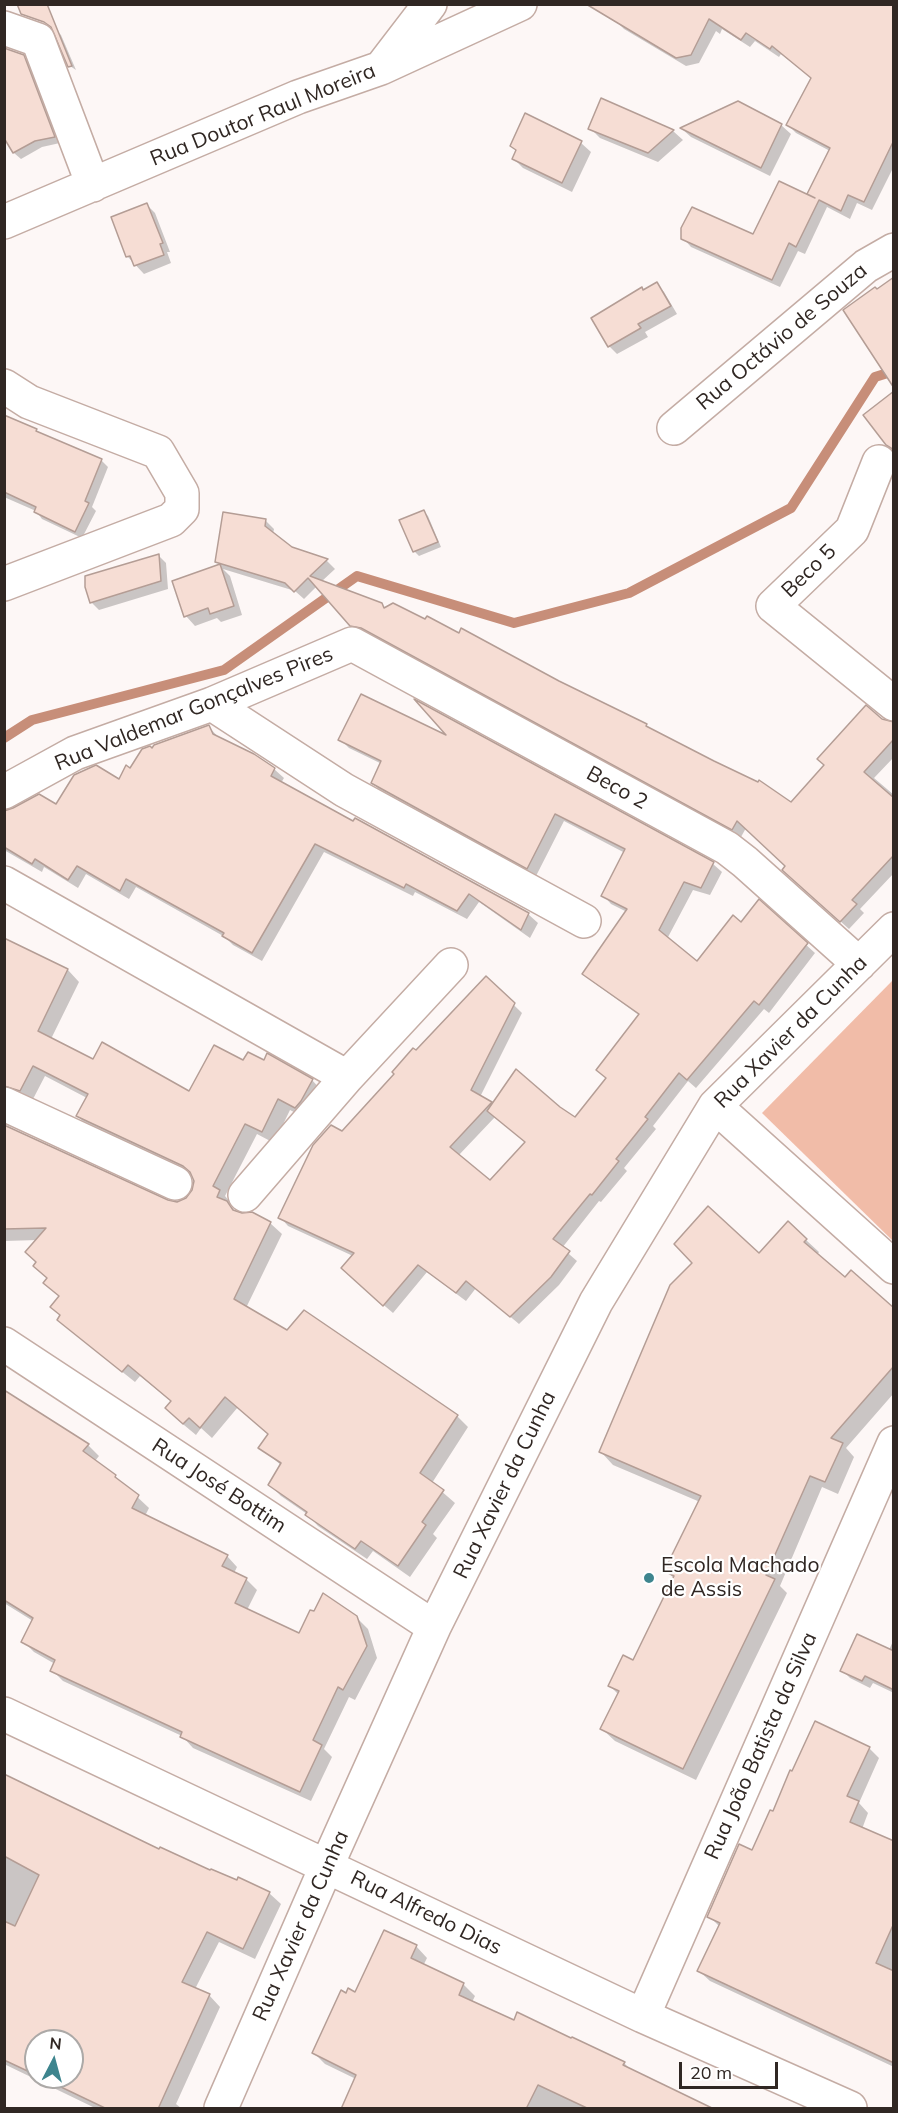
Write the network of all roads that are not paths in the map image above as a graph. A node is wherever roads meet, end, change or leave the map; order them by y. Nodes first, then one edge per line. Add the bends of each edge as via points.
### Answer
1 (430, 4) edge
2 (520, 4) edge
3 (4, 28) edge
4 (381, 68) junction
5 (93, 185) junction
6 (4, 222) edge
7 (894, 250) edge
8 (4, 386) edge
9 (674, 428) dead end
10 (879, 462) dead end
11 (4, 584) edge
12 (352, 644) joint
13 (212, 704) junction
14 (894, 704) edge
15 (4, 792) edge
16 (4, 883) edge
17 (584, 921) dead end
18 (894, 929) edge
19 (859, 964) junction
20 (451, 965) dead end
21 (347, 1077) junction
22 (4, 1104) edge
23 (715, 1106) junction
24 (175, 1183) dead end
25 (245, 1195) dead end
26 (894, 1267) edge
27 (4, 1344) edge
28 (894, 1443) edge
29 (434, 1627) junction
30 (4, 1714) edge
31 (327, 1865) junction
32 (643, 2016) junction
33 (221, 2109) edge
34 (850, 2109) edge

1 - 4 street
2 - 4 street, Rua Doutor Raul Moreira
3 - 5 street via 38,40
4 - 5 street, Rua Doutor Raul Moreira via 298,97
5 - 6 street, Rua Doutor Raul Moreira
7 - 9 street, Rua Octávio de Souza via 866,266
8 - 11 street via 29,402 158,452 182,493 182,509 171,520
10 - 14 street, Beco 5 via 852,530 774,606
12 - 13 street, Rua Valdemar Gonçalves Pires
12 - 19 street, Beco 2 via 727,848
13 - 15 street, Rua Valdemar Gonçalves Pires via 75,753
13 - 17 street via 344,790
16 - 21 street
18 - 19 street, Rua Xavier da Cunha
19 - 23 street, Rua Xavier da Cunha
20 - 21 street
21 - 25 street
22 - 24 street
23 - 26 street
23 - 29 street, Rua Xavier da Cunha via 596,1302
27 - 29 street, Rua José Bottim
28 - 32 street, Rua João Batista da Silva
29 - 31 street, Rua Xavier da Cunha
30 - 31 street, Rua Alfredo Dias
31 - 32 street, Rua Alfredo Dias
31 - 33 street, Rua Xavier da Cunha
32 - 34 street, Rua Alfredo Dias

